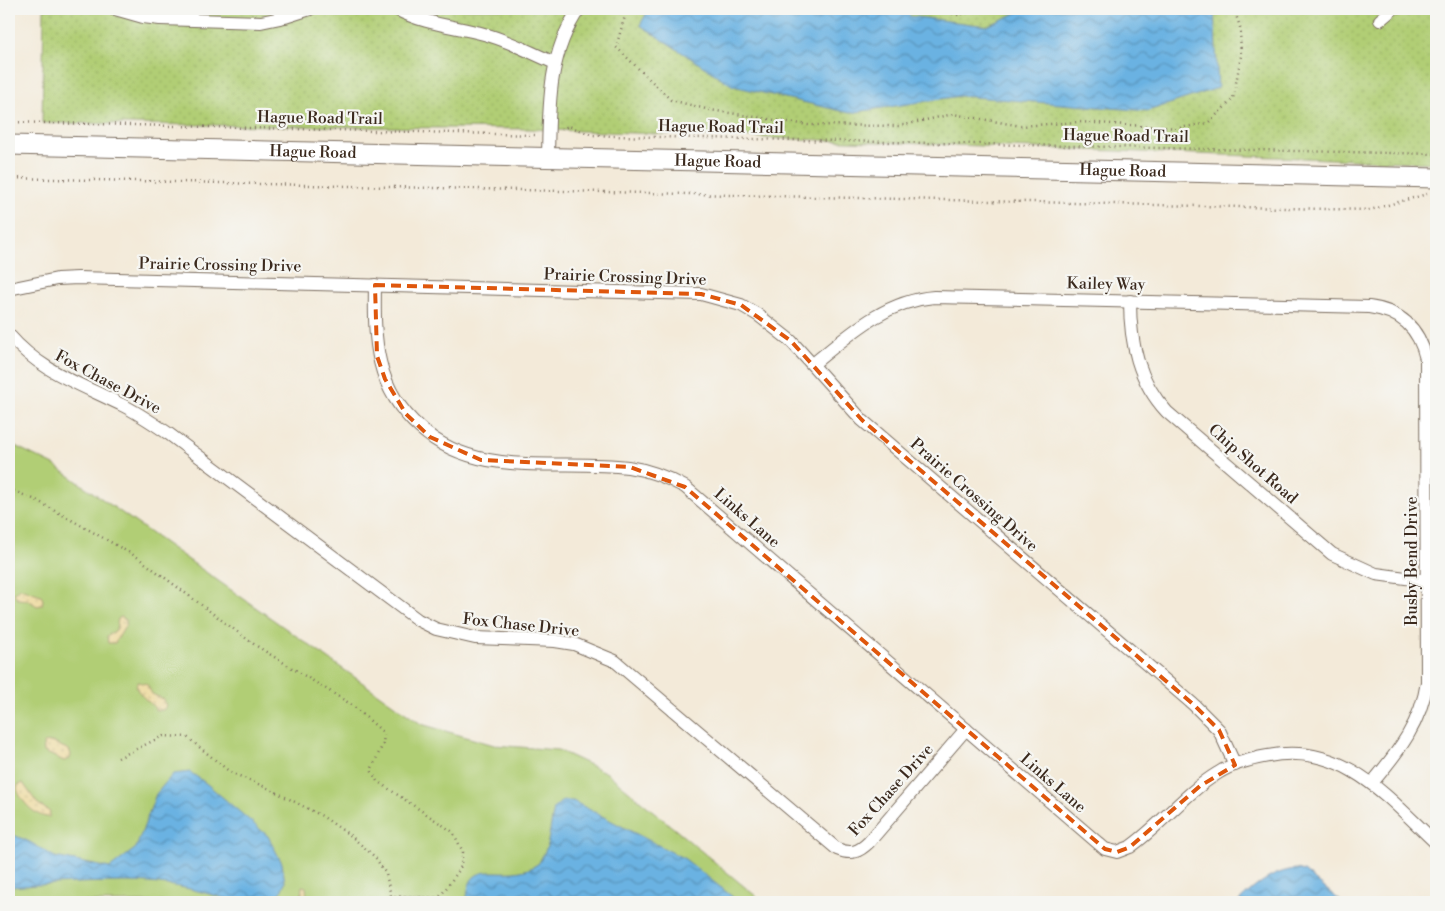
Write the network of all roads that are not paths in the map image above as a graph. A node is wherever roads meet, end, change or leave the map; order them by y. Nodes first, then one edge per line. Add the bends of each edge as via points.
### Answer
1 (115, 9) edge
2 (310, 9) edge
3 (396, 9) edge
4 (578, 9) edge
5 (1392, 9) edge
6 (1380, 20) dead end
7 (554, 64) junction
8 (9, 145) edge
9 (548, 158) junction
10 (1433, 180) edge
11 (375, 285) junction
12 (9, 288) edge
13 (1130, 301) junction
14 (1412, 326) joint
15 (9, 336) edge
16 (813, 364) junction
17 (1428, 581) junction
18 (966, 729) junction
19 (1235, 764) junction
20 (1372, 782) junction
21 (1436, 843) edge

1 - 2 street via 160,19 261,22
3 - 7 street via 420,20 500,39
4 - 7 street via 562,39
5 - 6 street
7 - 9 street
8 - 9 main road, Hague Road
9 - 10 main road, Hague Road
11 - 12 street, Prairie Crossing Drive via 78,278
11 - 16 street, Prairie Crossing Drive via 701,294 741,305 758,315 791,341
11 - 18 street, Links Lane via 374,328 377,356 385,379 406,414 430,437 481,460 630,468 670,479 685,487
13 - 14 street, Kailey Way via 1369,307 1393,312
13 - 16 street, Kailey Way via 920,298 875,316
13 - 17 street, Chip Shot Road via 1132,337 1140,370 1156,400 1167,412 1332,554 1376,574
14 - 17 street, Busby Bend Drive via 1426,359
15 - 18 street, Fox Chase Drive via 25,354 50,371 127,408 162,429 418,620 436,629 475,638 574,644 616,661 844,852 856,852 869,842
16 - 19 street, Prairie Crossing Drive via 862,420 1209,719 1226,742
17 - 20 street, Busby Bend Drive via 1428,675 1422,708 1407,740
18 - 19 street, Links Lane via 1105,849 1117,852 1138,842 1200,786
19 - 20 street via 1278,754 1310,755 1345,766
20 - 21 street

